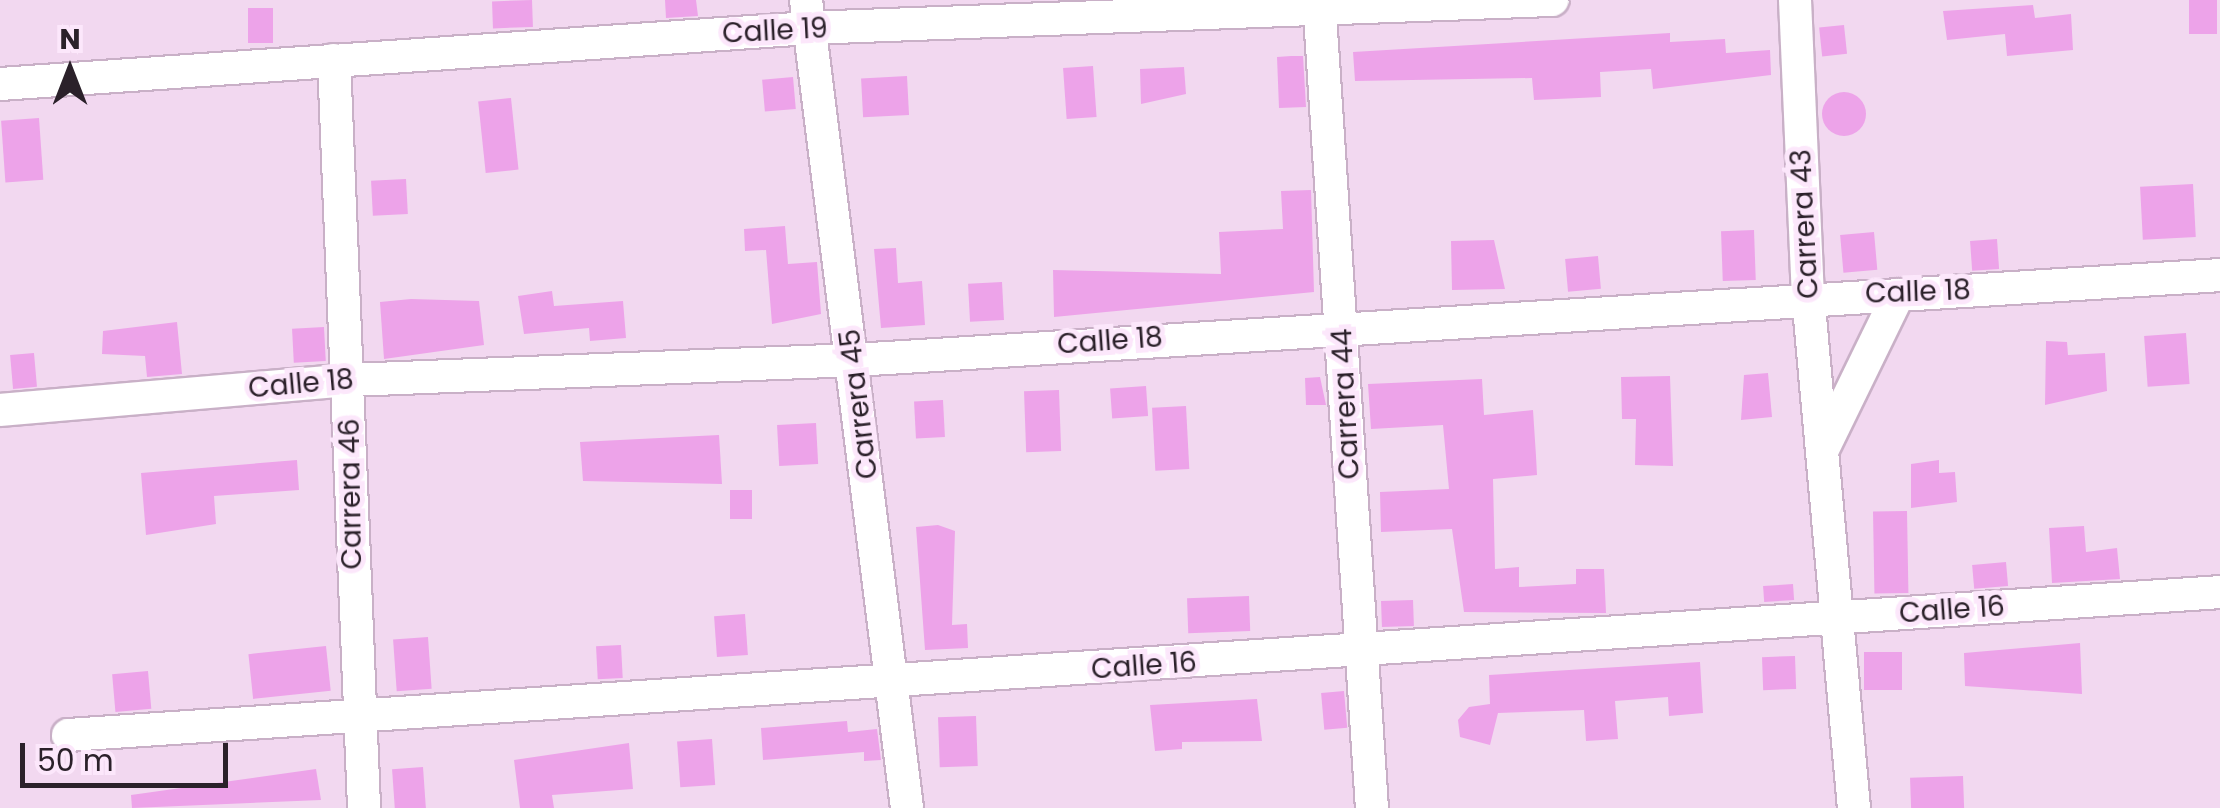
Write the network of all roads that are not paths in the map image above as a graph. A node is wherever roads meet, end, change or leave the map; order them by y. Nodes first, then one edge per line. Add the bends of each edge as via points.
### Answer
1 (1552, 0) edge
2 (1794, 0) edge
3 (1319, 5) edge
4 (807, 14) edge
5 (334, 60) junction
6 (0, 84) edge
7 (2220, 275) edge
8 (1808, 295) junction
9 (1898, 295) junction
10 (1342, 323) junction
11 (856, 360) junction
12 (350, 380) junction
13 (0, 410) edge
14 (1824, 447) junction
15 (2220, 592) edge
16 (1838, 617) junction
17 (1358, 650) junction
18 (891, 685) junction
19 (354, 714) junction
20 (68, 735) dead end
21 (364, 808) edge
22 (907, 808) edge
23 (1372, 808) edge
24 (1854, 808) edge

1 - 3 street, Calle 19
2 - 8 street, Carrera 43
3 - 4 street, Calle 19
3 - 10 street, Carrera 44
4 - 5 street, Calle 19
4 - 11 street, Carrera 45
5 - 6 street, Calle 19
5 - 12 street, Carrera 46
7 - 9 street, Calle 18
8 - 9 street, Calle 18
8 - 10 street, Calle 18
8 - 14 street, Carrera 43
9 - 14 street
10 - 11 street, Calle 18
10 - 17 street, Carrera 44
11 - 12 street, Calle 18
11 - 18 street, Carrera 45
12 - 13 street, Calle 18
12 - 19 street, Carrera 46
14 - 16 street, Carrera 43
15 - 16 street, Calle 16
16 - 17 street, Calle 16
16 - 24 street, Carrera 43
17 - 18 street, Calle 16
17 - 23 street, Carrera 44
18 - 19 street, Calle 16
18 - 22 street, Carrera 45
19 - 20 street, Calle 16
19 - 21 street, Carrera 46

